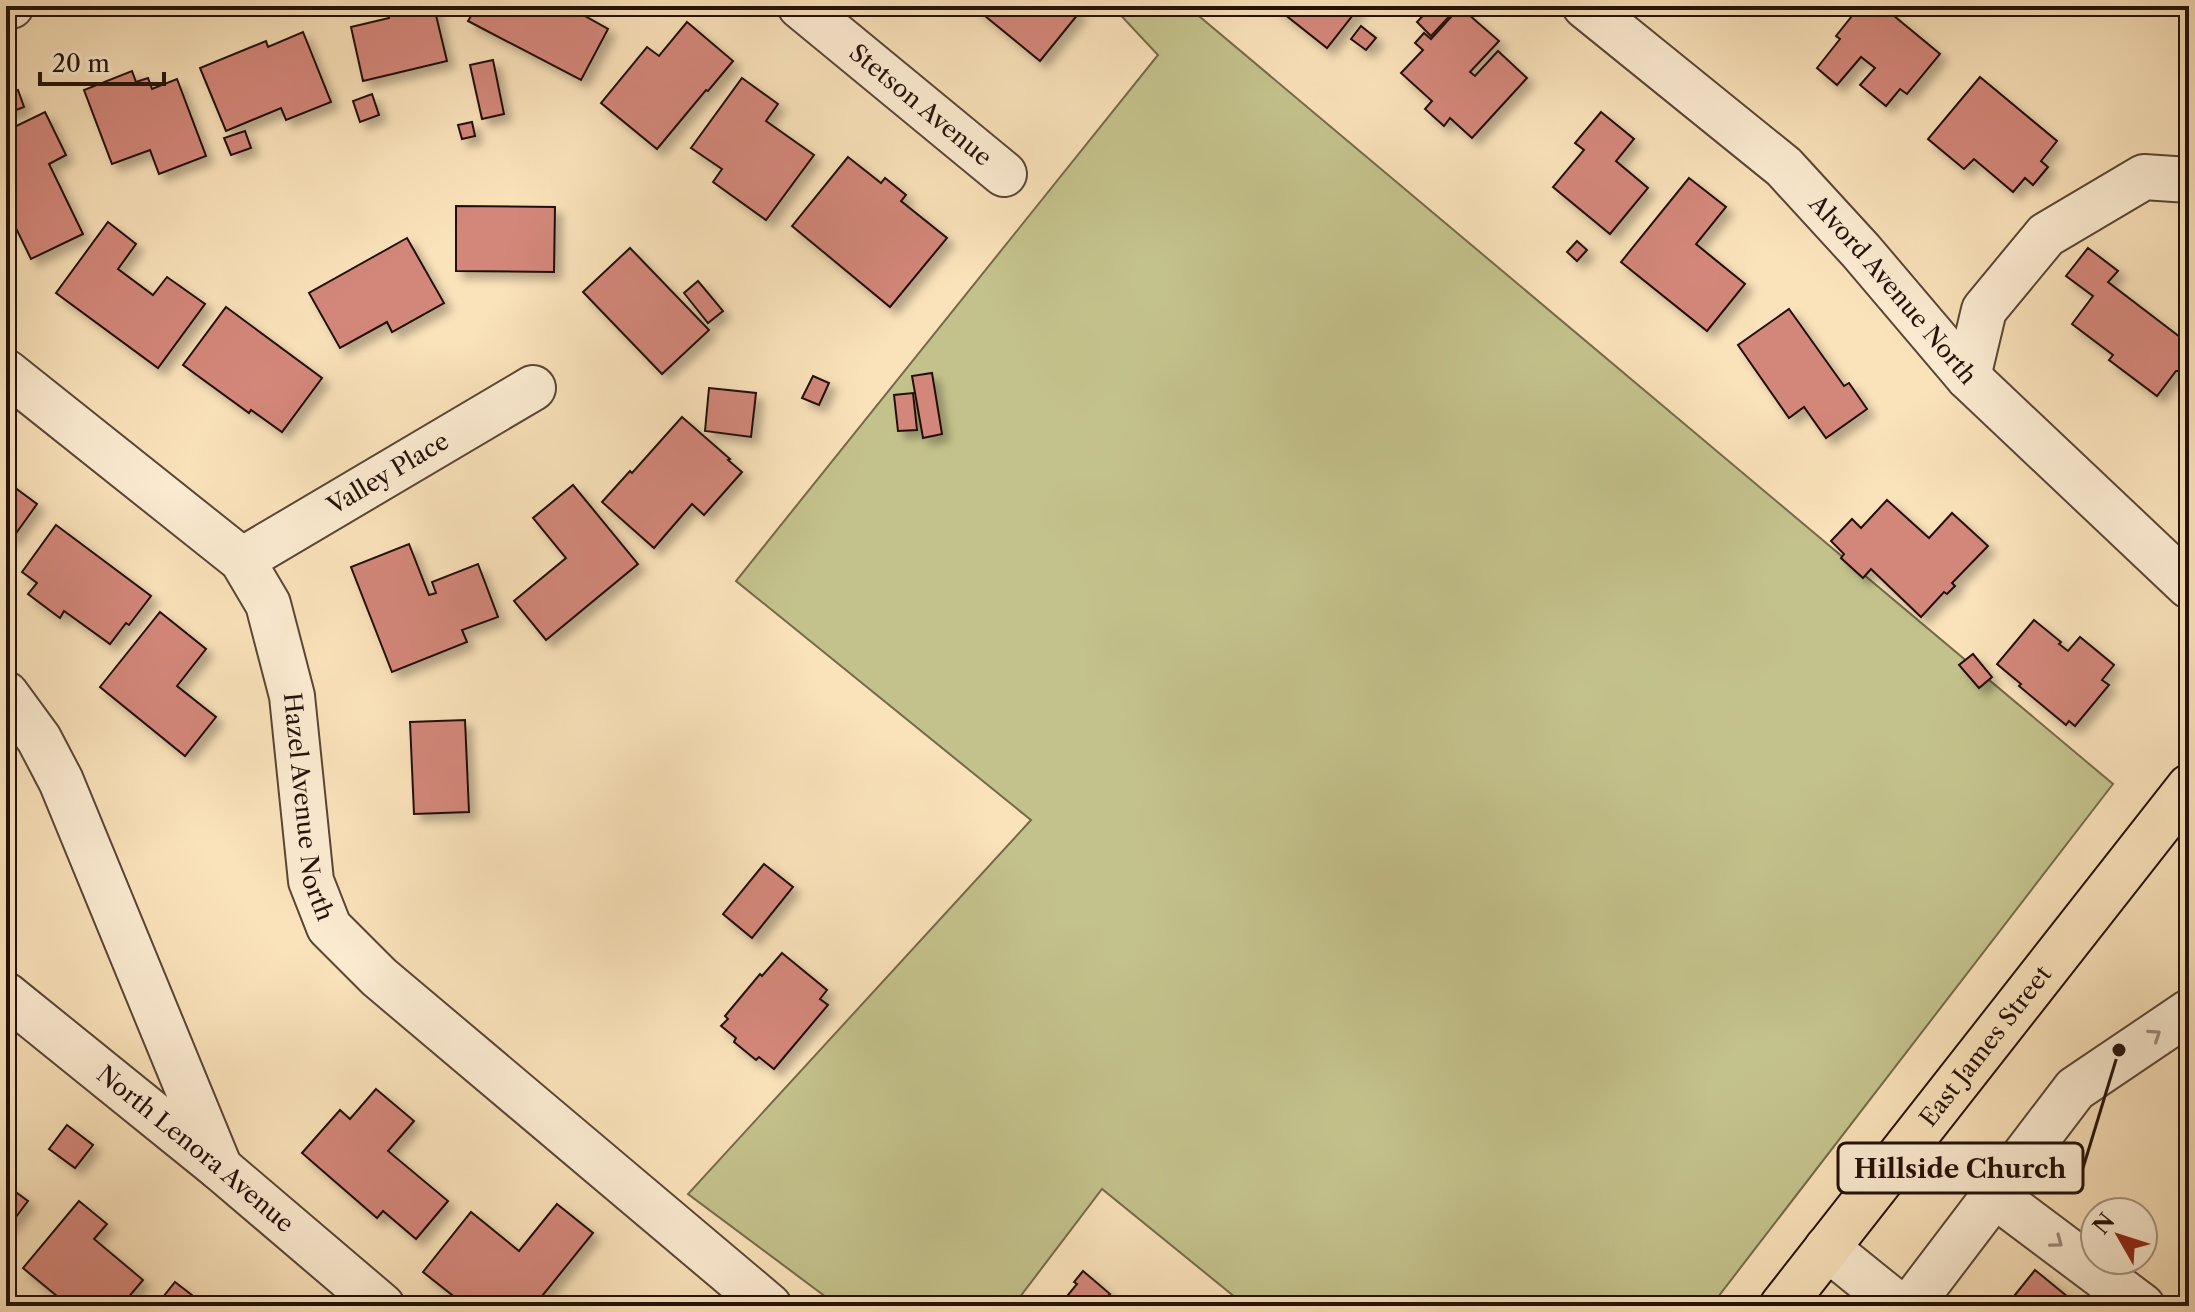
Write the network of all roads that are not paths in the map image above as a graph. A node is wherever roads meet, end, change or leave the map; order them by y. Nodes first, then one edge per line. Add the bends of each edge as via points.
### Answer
1 (800, 6) edge
2 (1585, 6) edge
3 (1004, 174) dead end
4 (2189, 180) edge
5 (6, 372) edge
6 (1968, 377) junction
7 (533, 388) dead end
8 (242, 560) junction
9 (2189, 586) edge
10 (6, 694) edge
11 (2189, 787) edge
12 (6, 995) edge
13 (2189, 1012) edge
14 (220, 1168) junction
15 (1994, 1195) junction
16 (1827, 1248) junction
17 (382, 1306) edge
18 (769, 1306) edge
19 (1782, 1306) edge
20 (1899, 1306) edge
21 (1910, 1306) edge
22 (2142, 1306) edge

1 - 3 street, Stetson Avenue
2 - 6 street, Alvord Avenue North via 1784,167
4 - 6 street via 2144,177 2046,235 1984,310
5 - 8 street, Hazel Avenue North
6 - 9 street, Alvord Avenue North
7 - 8 street, Valley Place
8 - 18 street, Hazel Avenue North via 268,604 292,696 311,881 329,927 379,977
10 - 14 street via 61,781
11 - 16 main road, East James Street
12 - 14 street, North Lenora Avenue
15 -> 13 street via 2075,1089
14 - 17 street, North Lenora Avenue
15 - 21 street
15 -> 22 street
16 - 19 main road, East James Street
16 - 20 street

